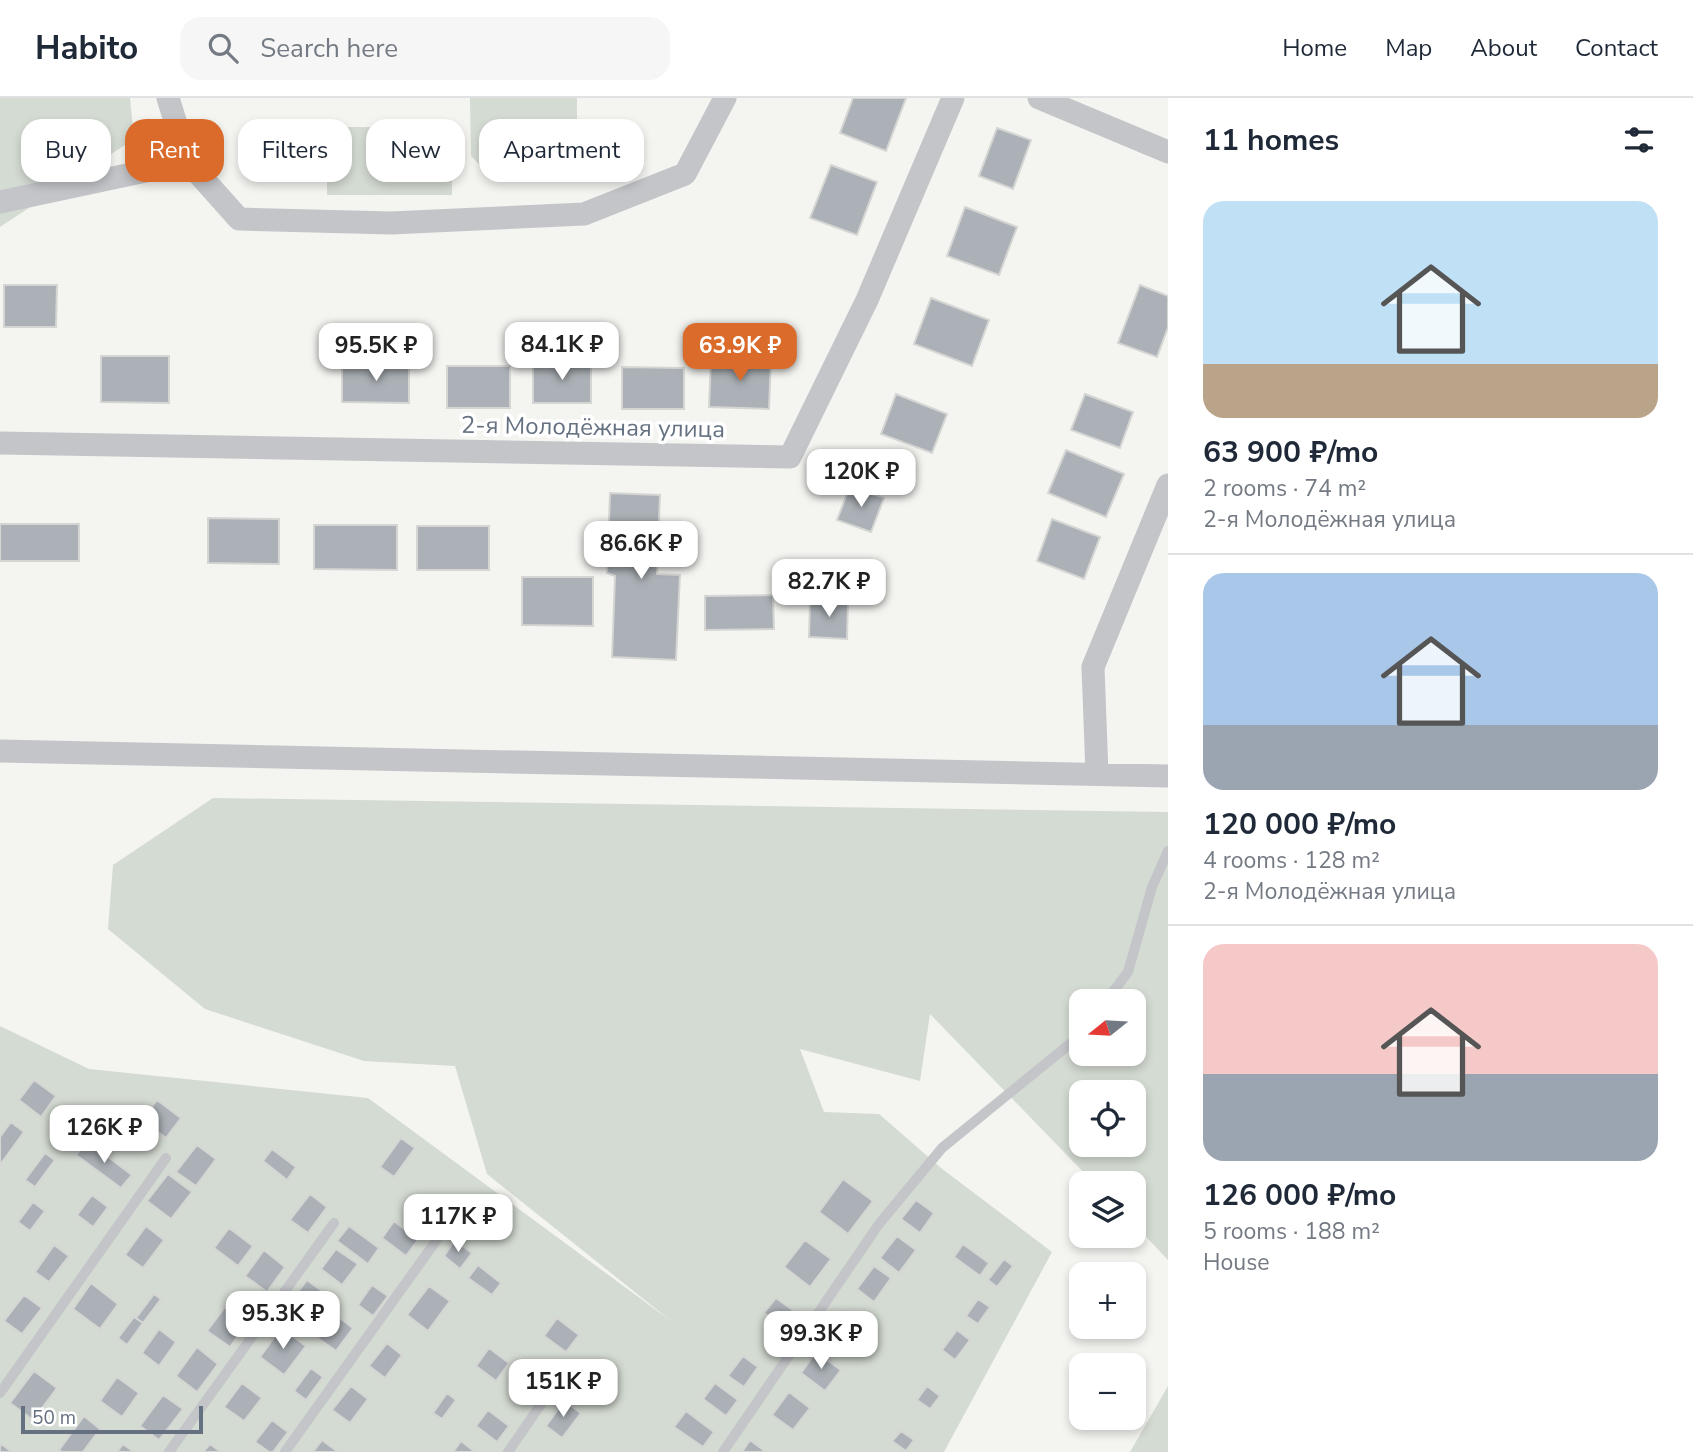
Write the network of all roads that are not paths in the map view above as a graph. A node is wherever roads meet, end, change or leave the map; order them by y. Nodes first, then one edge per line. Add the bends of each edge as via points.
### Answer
1 (168, 98) edge
2 (725, 98) edge
3 (953, 98) edge
4 (1039, 98) edge
5 (175, 119) edge
6 (1168, 152) edge
7 (125, 175) edge
8 (206, 182) edge
9 (0, 202) edge
10 (0, 443) edge
11 (1168, 485) edge
12 (0, 751) edge
13 (1097, 774) junction
14 (1168, 776) edge
15 (1168, 851) edge
16 (1115, 989) edge
17 (1069, 1045) edge
18 (166, 1158) dead end
19 (334, 1223) dead end
20 (438, 1238) dead end
21 (559, 1378) dead end
22 (0, 1393) edge
23 (169, 1452) edge
24 (285, 1452) edge
25 (508, 1452) edge
26 (723, 1452) edge

1 - 5 street
2 - 8 street via 685,174 584,214 391,223 239,219
3 - 10 street, 2-я Молодёжная улица via 867,300 790,457
4 - 6 street
7 - 9 street
11 - 13 street via 1093,667
12 - 13 street
13 - 14 street
15 - 16 lane via 1152,887 1128,972
17 - 26 lane via 942,1148 880,1224
18 - 22 lane
19 - 23 lane
20 - 24 lane
21 - 25 lane

